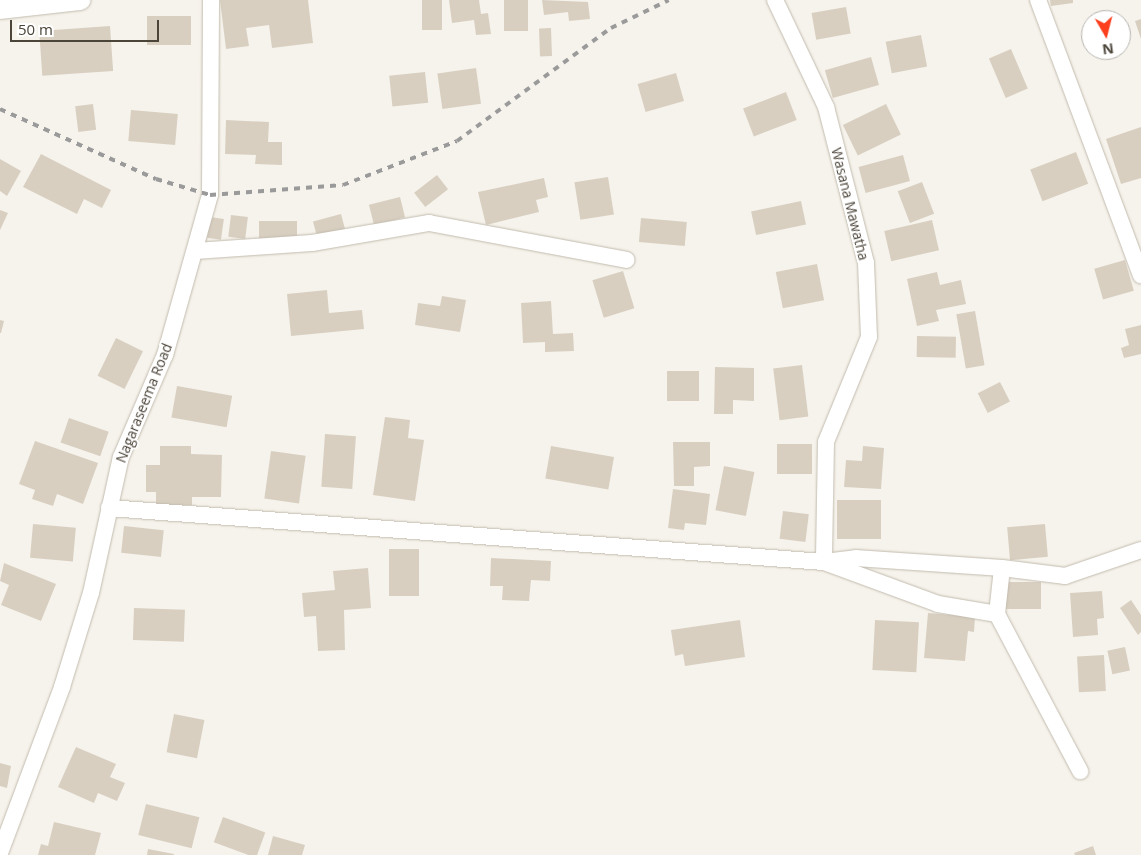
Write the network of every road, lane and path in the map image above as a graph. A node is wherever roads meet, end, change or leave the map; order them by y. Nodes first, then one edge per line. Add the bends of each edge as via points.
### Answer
1 (80, 0) edge
2 (211, 0) edge
3 (775, 0) edge
4 (1038, 0) edge
5 (0, 9) edge
6 (195, 251) junction
7 (627, 260) dead end
8 (1141, 275) edge
9 (109, 508) junction
10 (1141, 550) edge
11 (824, 562) junction
12 (1002, 568) junction
13 (997, 614) junction
14 (1080, 771) dead end
15 (0, 853) edge

1 - 5 street
2 - 6 street, Nagaraseema Road via 210,195
3 - 11 street, Wasana Mawatha via 826,107 866,263 869,337 826,442
4 - 8 street
6 - 7 street via 312,243 429,223
6 - 9 street, Nagaraseema Road via 165,356 121,458
9 - 11 street
9 - 15 street, Nagaraseema Road via 92,593 62,687
10 - 12 street via 1065,576
11 - 12 street via 856,558
11 - 13 street via 938,604
12 - 13 street
13 - 14 street

